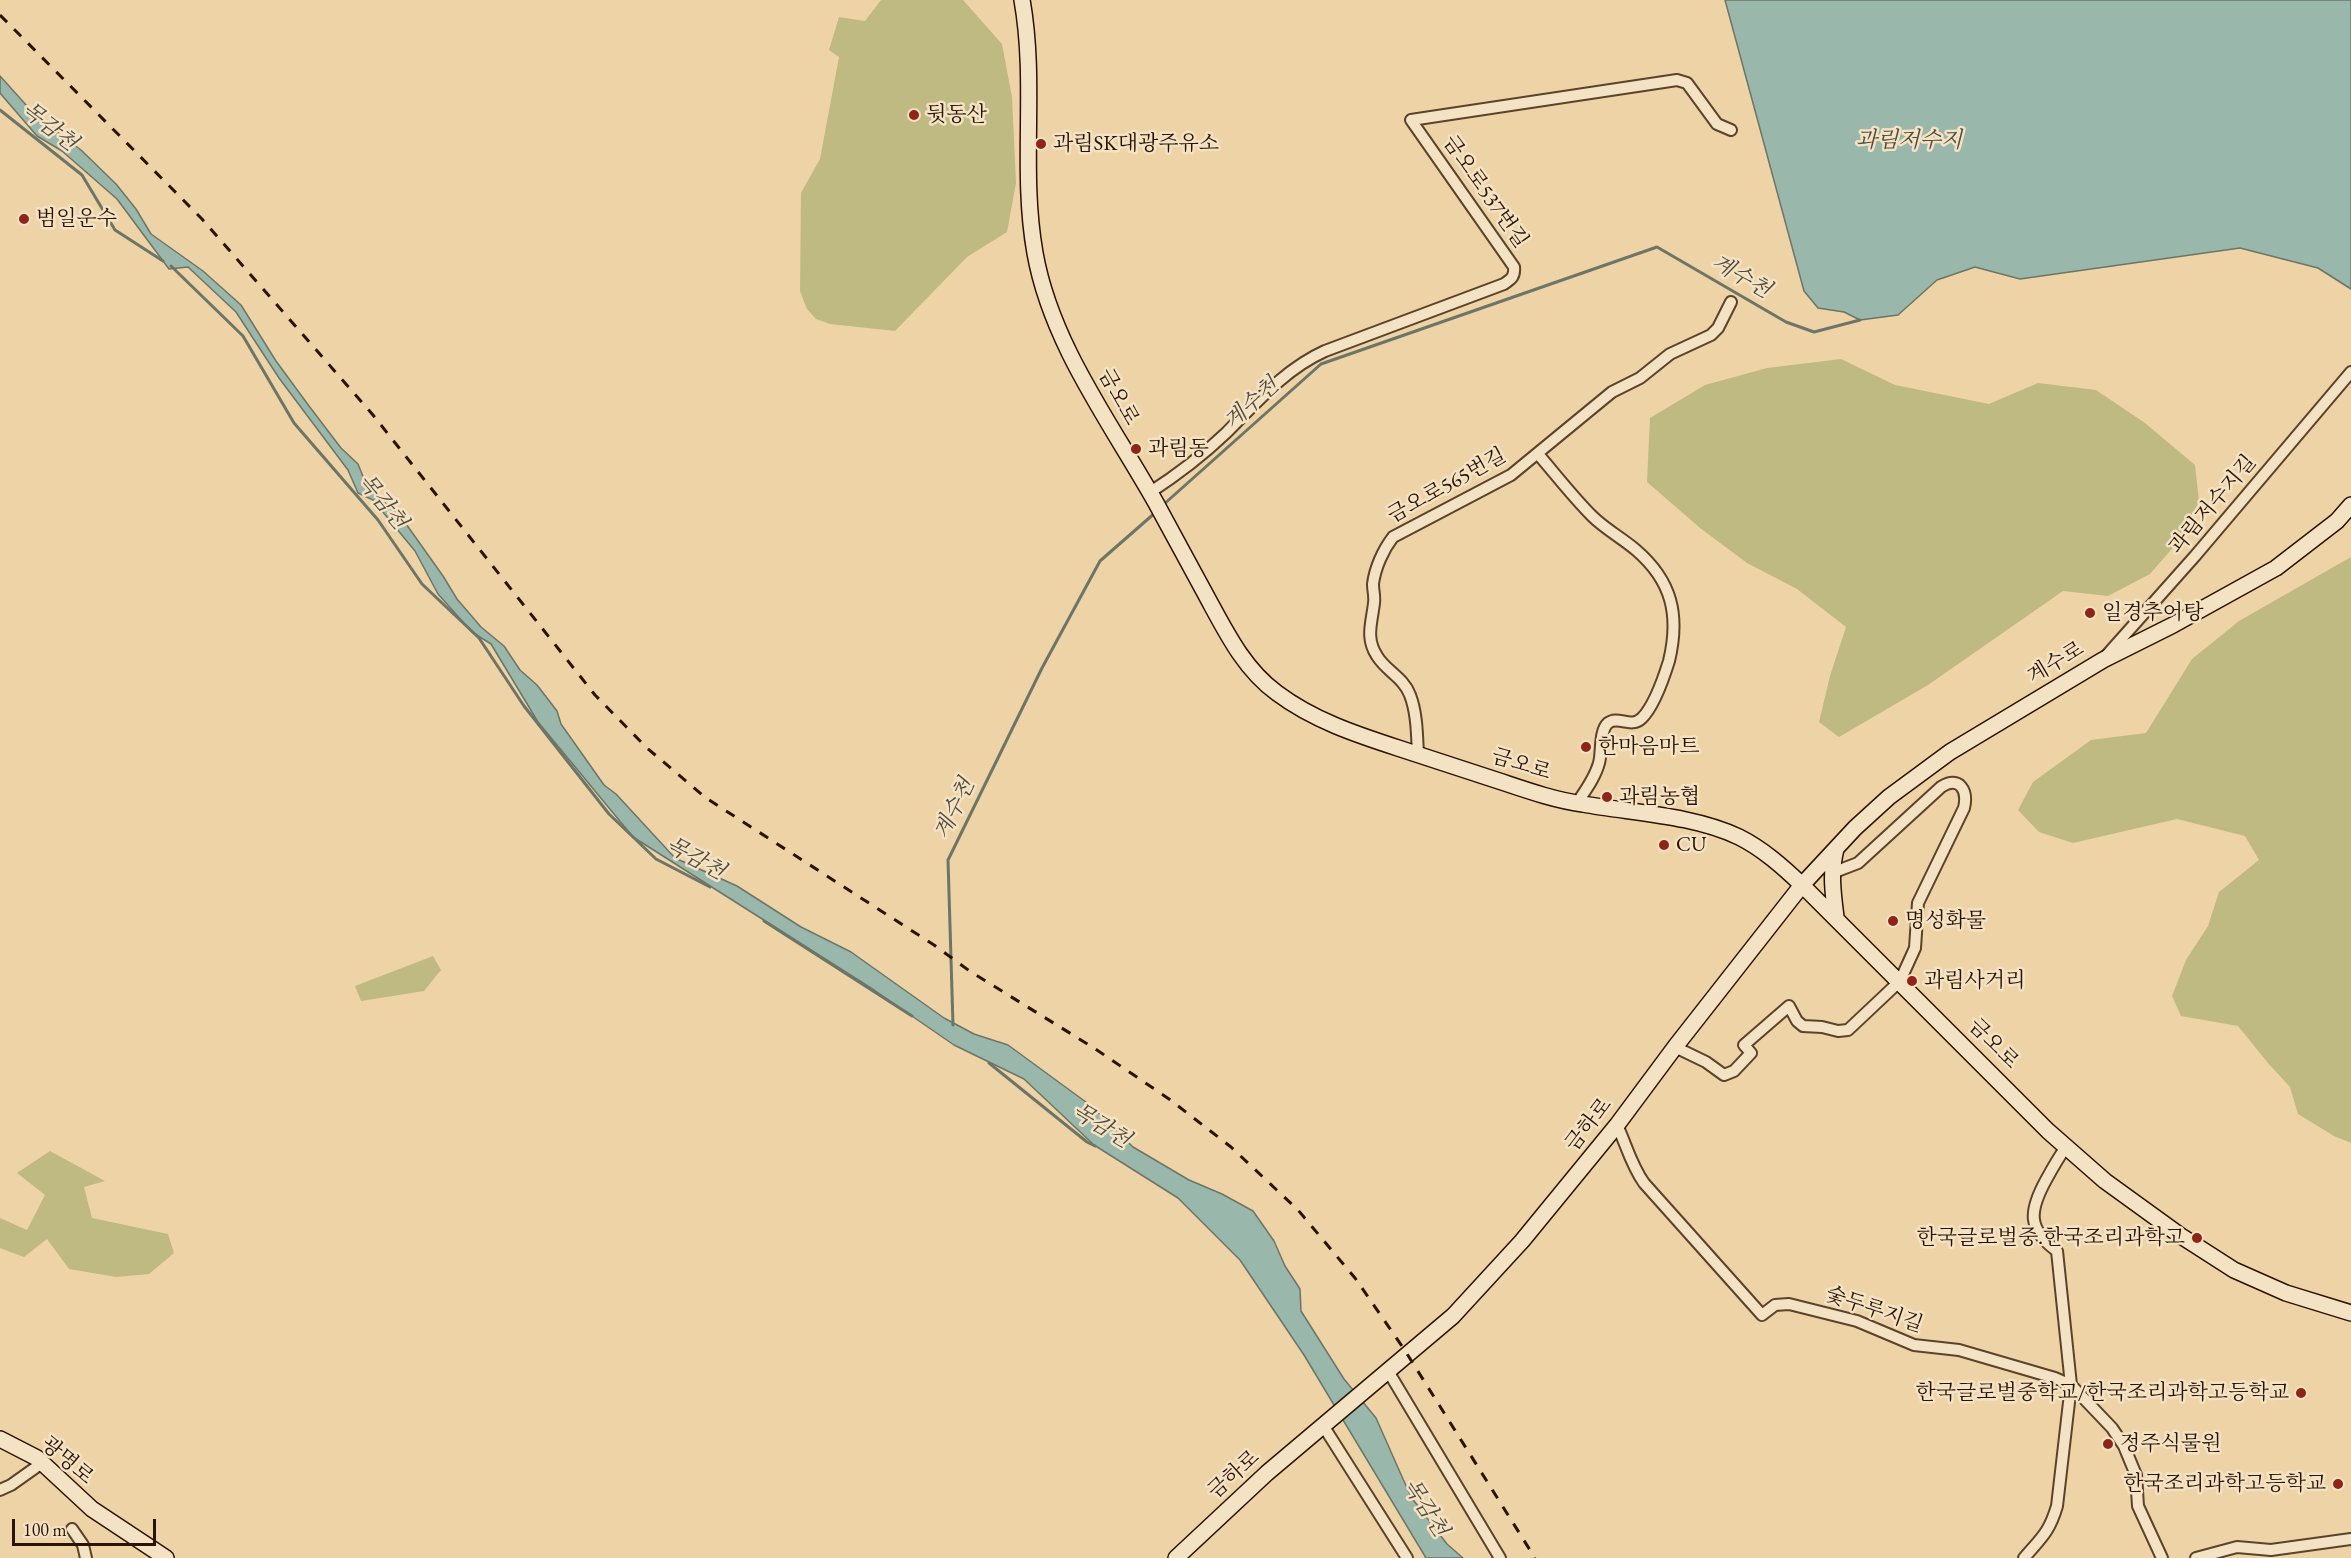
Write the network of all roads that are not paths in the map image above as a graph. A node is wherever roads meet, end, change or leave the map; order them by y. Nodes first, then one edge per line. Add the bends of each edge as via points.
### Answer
1 (1022, 0) edge
2 (1731, 130) dead end
3 (1731, 302) dead end
4 (2351, 372) edge
5 (1538, 454) junction
6 (1151, 496) junction
7 (2351, 505) edge
8 (2103, 660) junction
9 (1418, 755) junction
10 (1577, 803) junction
11 (1836, 849) junction
12 (1832, 873) junction
13 (1802, 885) junction
14 (1836, 917) junction
15 (1900, 981) junction
16 (1675, 1047) junction
17 (1617, 1125) junction
18 (2066, 1147) junction
19 (2351, 1313) edge
20 (1388, 1371) junction
21 (2071, 1385) junction
22 (1324, 1427) junction
23 (0, 1439) edge
24 (42, 1463) junction
25 (0, 1490) edge
26 (72, 1529) dead end
27 (2351, 1539) edge
28 (86, 1558) edge
29 (166, 1558) edge
30 (1176, 1558) edge
31 (1407, 1558) edge
32 (1500, 1558) edge
33 (2024, 1558) edge
34 (2162, 1558) edge
35 (2196, 1558) edge

1 - 6 main road, 금오로 via 1029,64 1031,233 1039,276 1057,328
2 - 6 street, 금오로537번길 via 1717,124 1688,83 1677,80 1411,120 1514,267 1513,278 1303,362
3 - 5 street, 금오로565번길 via 1712,335 1670,354 1640,378 1612,392
4 - 8 street, 과림저수지길
5 - 9 street, 금오로565번길 via 1495,485 1393,537 1379,562 1369,640 1378,658 1410,696
5 - 10 street via 1593,517 1660,574 1673,614 1673,638 1665,675 1639,721 1608,723 1597,768
6 - 9 main road, 금오로 via 1234,644 1257,676 1297,707 1320,719
7 - 8 main road, 계수로 via 2337,521 2276,568
8 - 11 main road, 계수로 via 1930,766 1889,797
9 - 10 main road, 금오로
10 - 13 main road, 금오로 via 1719,829 1758,848
11 - 12 main road
11 - 13 main road, 계수로
12 - 14 main road
12 - 15 street via 1858,863 1948,782 1963,788 1964,808 1918,903 1915,948
13 - 14 main road, 금오로
13 - 16 main road, 금하로
14 - 15 main road, 금오로
15 - 16 street via 1848,1030 1803,1026 1789,1006 1743,1045 1750,1053 1734,1071 1724,1075
15 - 18 main road, 금오로
16 - 17 main road, 금하로
17 - 20 main road, 금하로 via 1522,1241 1453,1316
17 - 21 street, 숯두루지길 via 1644,1183 1762,1315 1775,1305 1789,1304 1857,1321 1914,1345 1968,1352
18 - 19 main road, 금오로 via 2136,1204 2234,1270 2286,1293
18 - 21 street via 2033,1209 2038,1234 2057,1251
20 - 22 main road, 금하로
20 - 32 street
21 - 33 street via 2057,1506 2045,1536
21 - 34 street via 2124,1446 2136,1475 2138,1506
22 - 30 main road, 금하로 via 1267,1473
22 - 31 street
23 - 24 main road, 광명로
24 - 25 street
24 - 29 main road, 광명로 via 92,1509
26 - 28 street
27 - 35 street via 2271,1550 2237,1547

